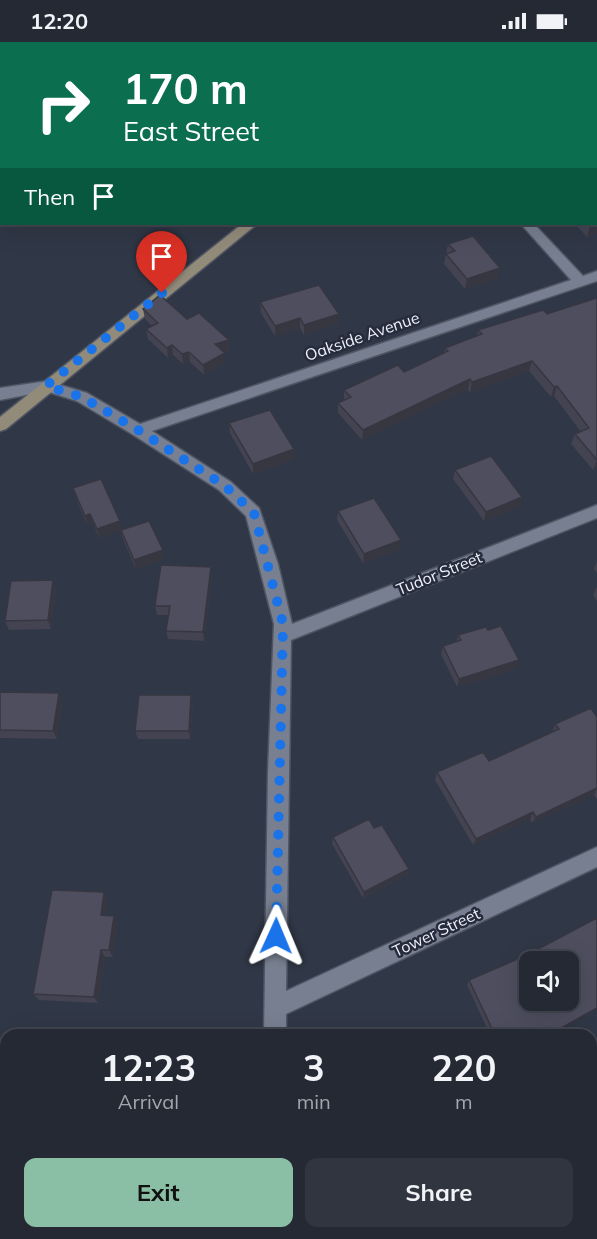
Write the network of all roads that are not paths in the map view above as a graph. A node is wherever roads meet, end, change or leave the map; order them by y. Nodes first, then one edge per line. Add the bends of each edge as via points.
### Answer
1 (249, 225) edge
2 (528, 225) edge
3 (597, 276) edge
4 (580, 281) junction
5 (46, 386) junction
6 (0, 394) edge
7 (0, 425) edge
8 (138, 430) junction
9 (597, 511) edge
10 (282, 636) junction
11 (597, 857) edge
12 (275, 1008) junction
13 (275, 1029) edge

1 - 5 main road
2 - 4 street
3 - 4 street, Oakside Avenue
4 - 8 street, Oakside Avenue
5 - 6 street
5 - 7 main road
5 - 8 street via 82,397
8 - 10 street via 225,486 254,513 283,624
9 - 10 street, Tudor Street
10 - 12 street
11 - 12 street, Tower Street
12 - 13 street

